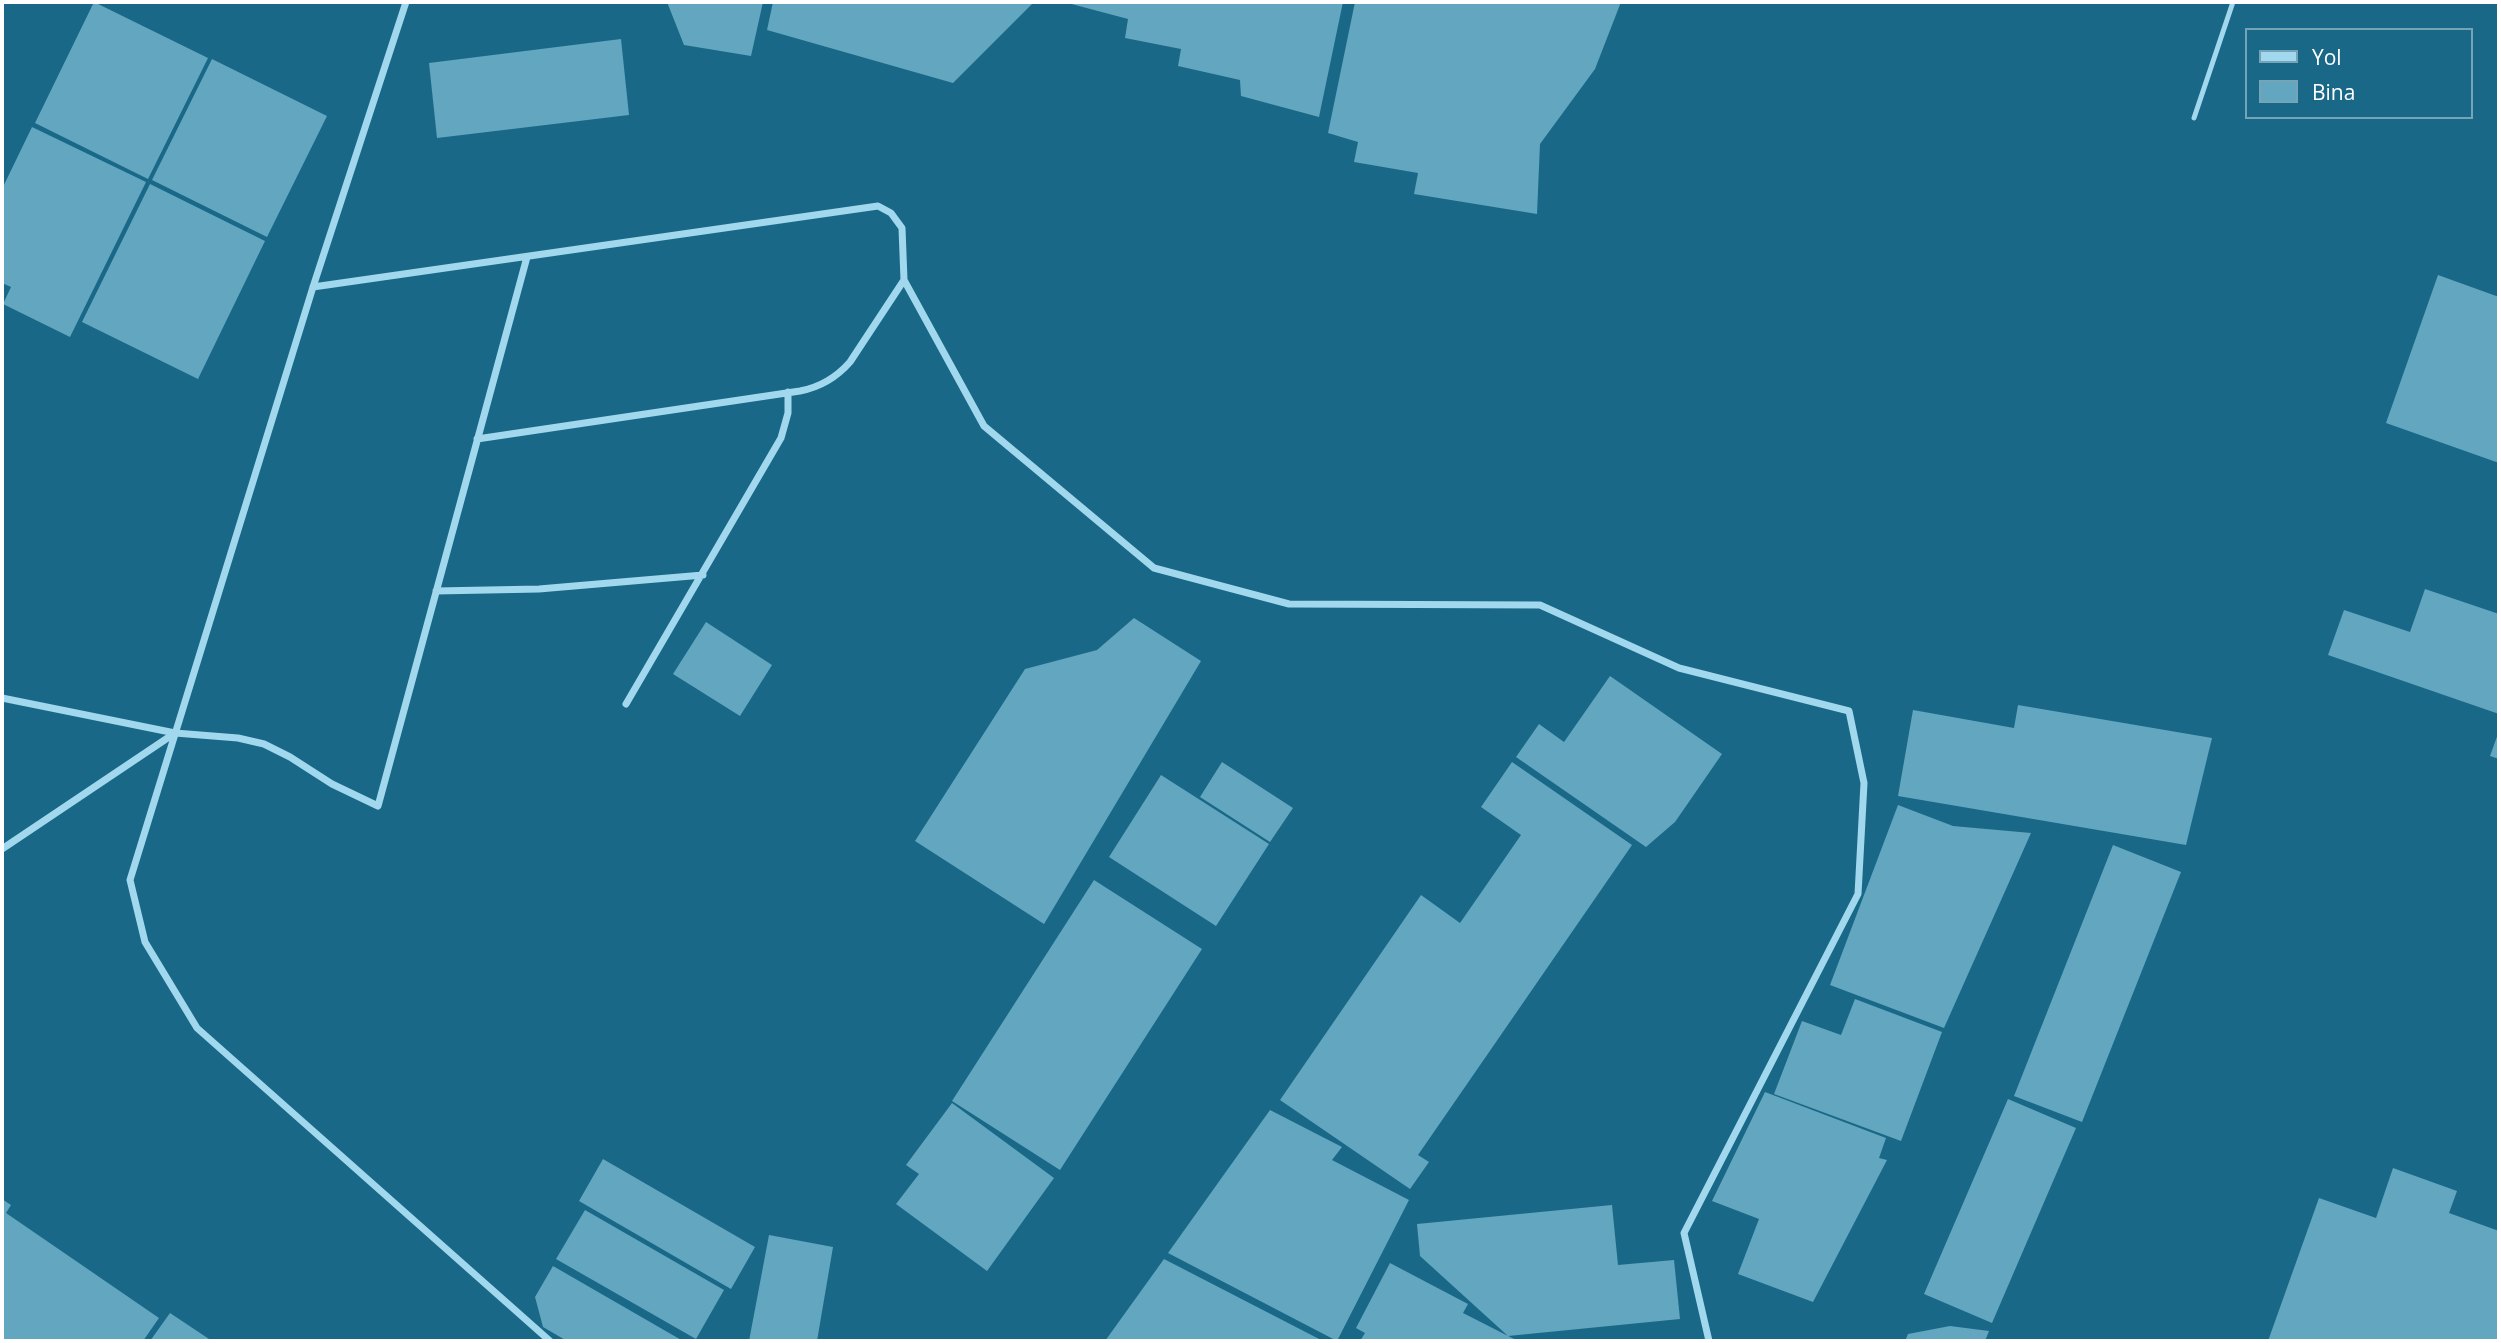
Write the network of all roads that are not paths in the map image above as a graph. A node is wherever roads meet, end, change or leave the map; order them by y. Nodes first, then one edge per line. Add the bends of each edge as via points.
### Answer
1 (406, 2) edge
2 (2234, 2) edge
3 (2194, 118) dead end
4 (527, 257) junction
5 (904, 279) junction
6 (313, 287) junction
7 (788, 392) junction
8 (477, 439) junction
9 (703, 575) junction
10 (436, 591) junction
11 (2, 698) edge
12 (626, 704) dead end
13 (175, 733) junction
14 (2, 849) edge
15 (550, 1341) edge
16 (1709, 1341) edge

1 - 6 street
2 - 3 lane
4 - 5 street via 878,206 891,213 902,228
4 - 6 street
4 - 8 street
5 - 7 street via 842,372 822,385
5 - 16 street via 984,426 1154,568 1289,604 1540,605 1679,667 1849,711 1864,783 1857,894 1684,1233
6 - 13 street
7 - 8 street
7 - 9 street via 781,438
8 - 10 street
9 - 10 street via 539,589
9 - 12 street
10 - 13 street via 377,806 264,744
11 - 13 street
13 - 14 street
13 - 15 street via 130,880 145,942 197,1028

